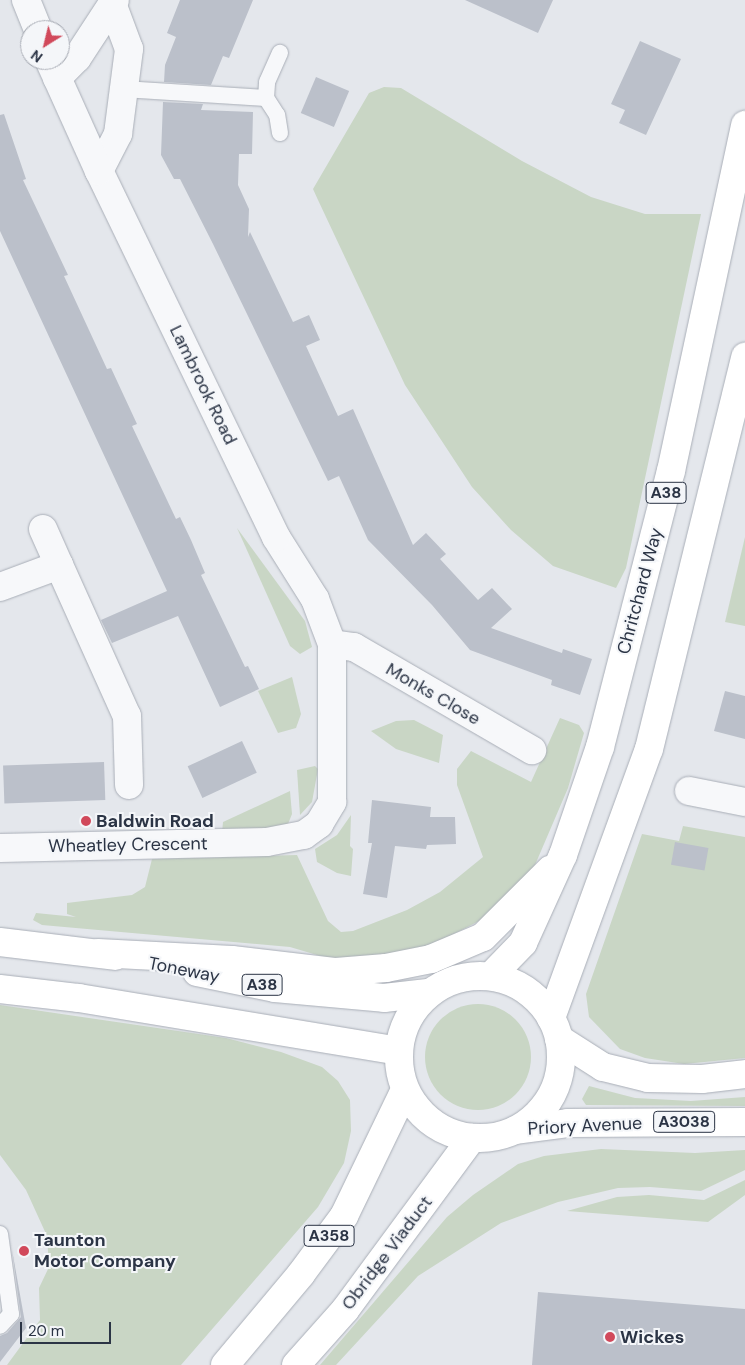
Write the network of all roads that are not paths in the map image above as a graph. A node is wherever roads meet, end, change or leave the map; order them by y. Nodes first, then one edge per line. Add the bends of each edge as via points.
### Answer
1 (26, 0) edge
2 (114, 3) edge
3 (34, 20) edge
4 (280, 54) dead end
5 (70, 61) edge
6 (53, 70) edge
7 (123, 89) junction
8 (266, 98) junction
9 (745, 125) edge
10 (280, 133) dead end
11 (99, 171) junction
12 (745, 357) edge
13 (43, 529) dead end
14 (59, 565) junction
15 (0, 587) edge
16 (332, 644) junction
17 (332, 714) joint
18 (532, 750) dead end
19 (129, 785) dead end
20 (689, 791) dead end
21 (745, 802) edge
22 (0, 848) edge
23 (564, 855) junction
24 (0, 942) edge
25 (98, 953) junction
26 (491, 976) junction
27 (0, 989) edge
28 (428, 993) junction
29 (555, 1028) junction
30 (398, 1051) junction
31 (745, 1074) edge
32 (405, 1090) junction
33 (745, 1122) edge
34 (515, 1130) junction
35 (472, 1138) junction
36 (0, 1234) edge
37 (0, 1326) edge
38 (225, 1365) edge
39 (296, 1365) edge

1 - 3 street
2 - 5 street via 77,58
2 - 7 street via 129,49
4 - 8 lane via 267,82
6 - 11 street, Lambrook Road
7 - 8 lane
7 - 11 street via 118,134
8 - 10 lane via 277,115
9 - 23 main road, Chritchard Way / A38 via 671,471 600,747
11 - 16 street, Lambrook Road via 276,537 315,598
12 - 29 main road, A38 via 649,749
13 - 14 street
14 - 15 street
14 - 19 street via 127,716
16 - 17 street, Lambrook Road
16 - 18 street, Monks Close via 354,647
17 - 22 street, Wheatley Crescent via 332,802 320,824 304,835 267,842
20 - 21 street
23 - 25 main road via 483,938 422,961 336,972 232,960
23 - 26 main road, Chritchard Way / A38 via 523,943
24 - 25 main road, Toneway / A38
25 - 28 main road, Toneway / A38 via 276,988 384,998
26 - 28 main road, A38 via 455,980
26 - 29 main road, A38 via 526,990
27 - 30 main road, A38 via 118,1004
28 - 30 main road, A38 via 413,1009 403,1029
29 - 31 main road via 604,1067 648,1078 702,1079
29 - 34 main road, A38 via 561,1061 551,1095 533,1118
30 - 32 main road, A38 via 399,1071
32 - 35 main road, A38 via 432,1123 451,1133
32 - 38 main road, A358 via 344,1216 301,1274
33 - 34 main road, Priory Avenue / A3038 via 568,1123
34 - 35 main road, A38 via 494,1137
35 - 39 main road, Obridge Viaduct via 345,1310
36 - 37 lane via 11,1314

